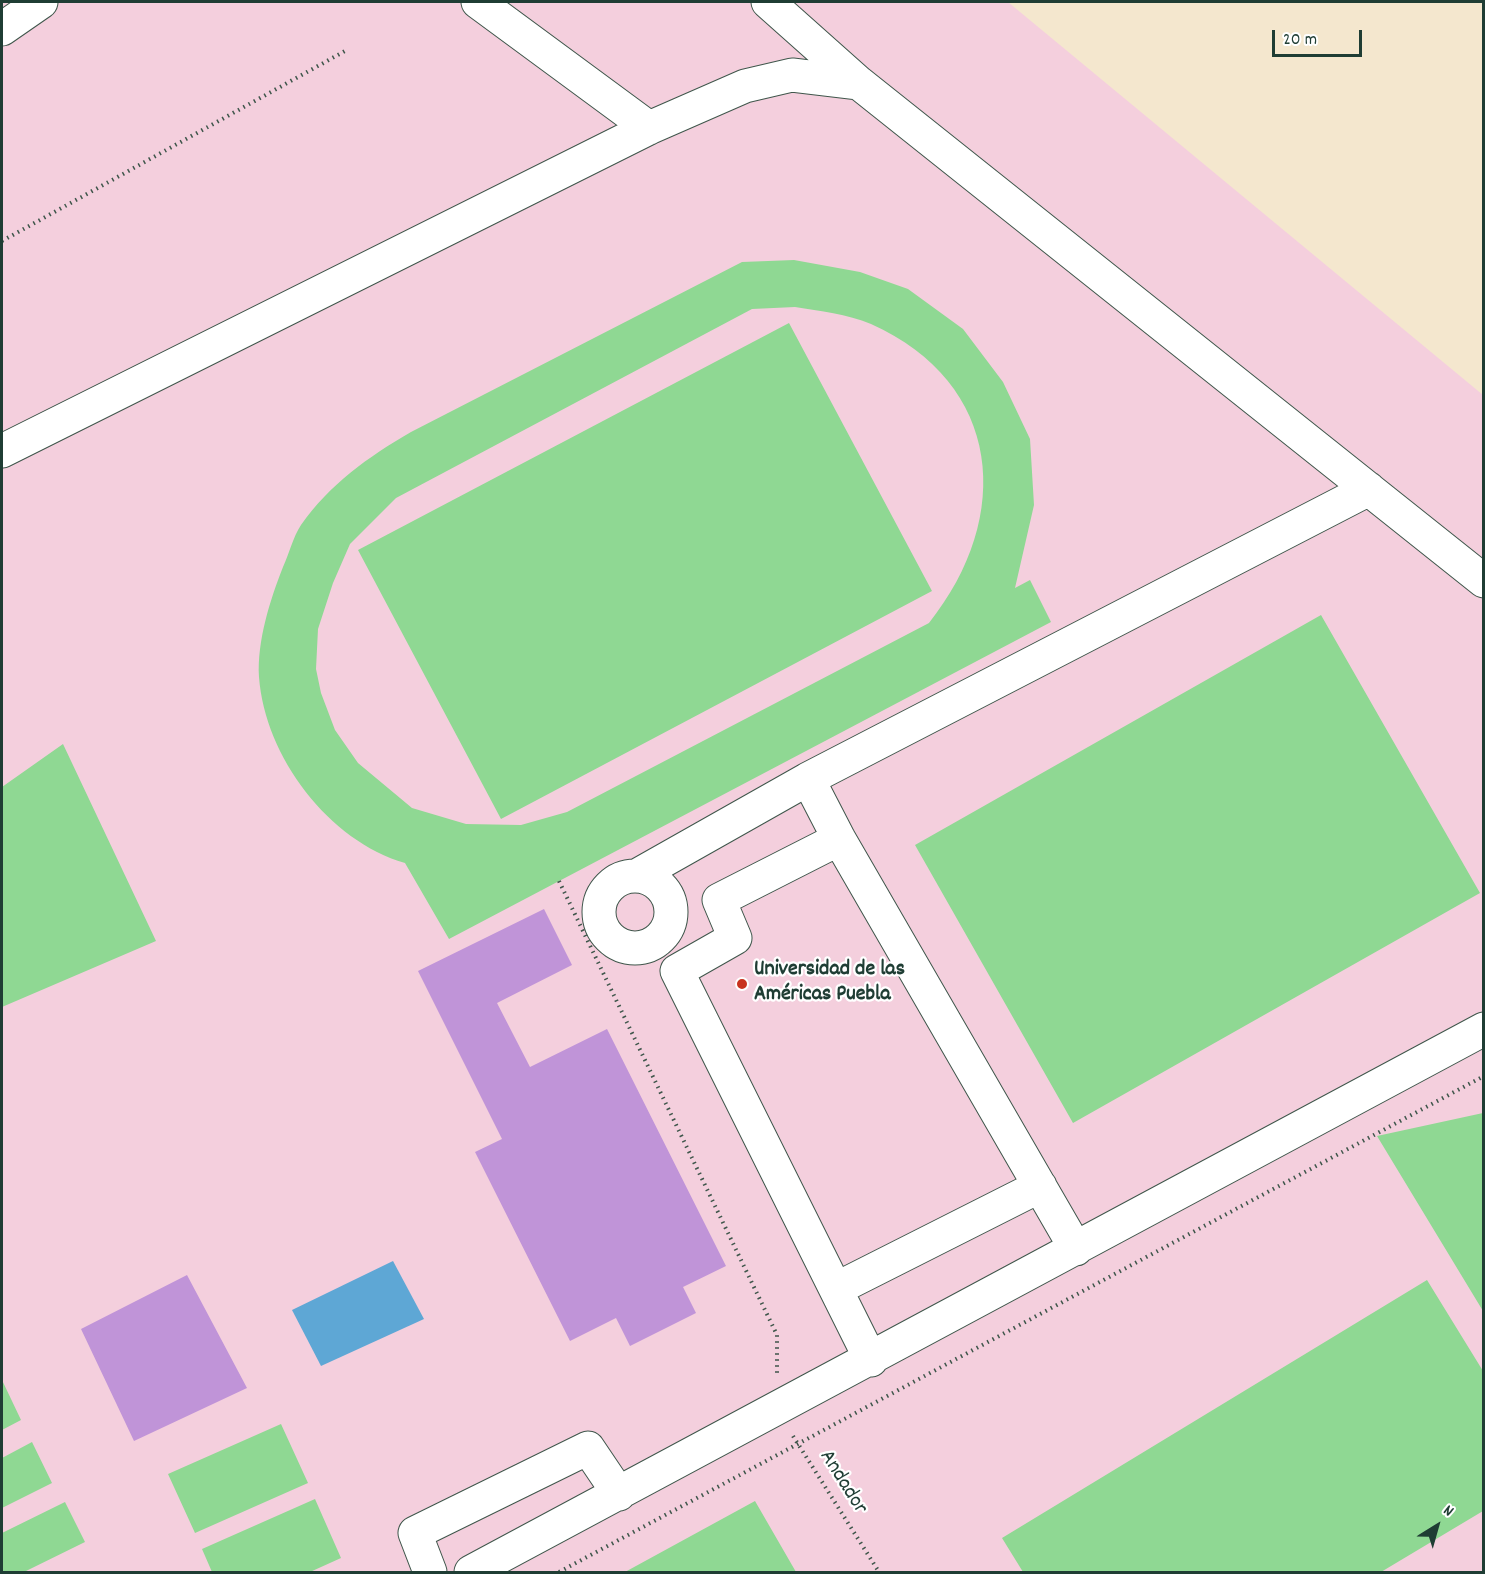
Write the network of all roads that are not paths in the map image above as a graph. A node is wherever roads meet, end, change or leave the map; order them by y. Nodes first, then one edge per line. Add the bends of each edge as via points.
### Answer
1 (41, 2) edge
2 (478, 2) edge
3 (768, 2) edge
4 (2, 29) edge
5 (859, 83) junction
6 (649, 128) junction
7 (2, 451) edge
8 (1369, 489) junction
9 (1484, 580) edge
10 (808, 779) junction
11 (839, 839) junction
12 (638, 875) dead end
13 (1484, 1029) edge
14 (1040, 1186) junction
15 (1076, 1249) junction
16 (836, 1289) junction
17 (870, 1360) junction
18 (619, 1494) junction
19 (430, 1572) edge
20 (471, 1572) edge

1 - 4 street
2 - 6 street
3 - 5 street
5 - 6 street via 792,75 745,86
5 - 8 street
6 - 7 street
8 - 9 street
8 - 10 street
10 - 11 street
10 - 12 street
11 - 14 street
11 - 16 street via 719,900 735,938 677,971
13 - 15 street
14 - 15 street
14 - 16 street
15 - 17 street
16 - 17 street
17 - 18 street
18 - 19 street via 588,1448 415,1533
18 - 20 street

